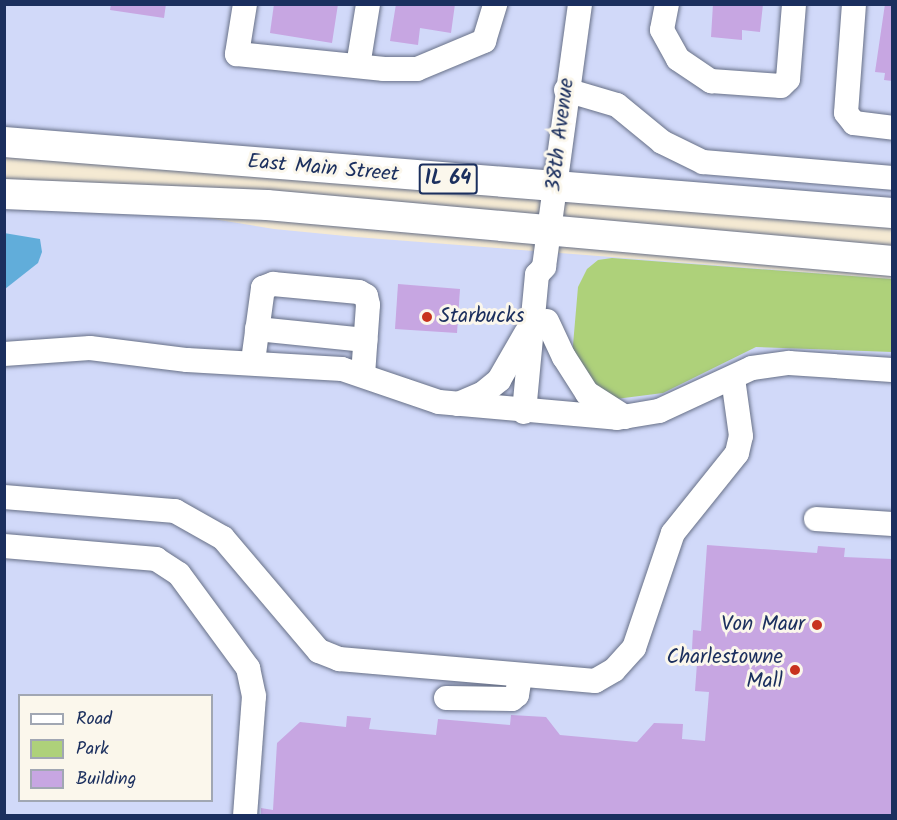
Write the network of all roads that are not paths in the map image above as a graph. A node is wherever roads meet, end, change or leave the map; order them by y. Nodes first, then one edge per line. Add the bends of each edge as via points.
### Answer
1 (245, 4) edge
2 (368, 4) edge
3 (495, 4) edge
4 (667, 4) edge
5 (794, 4) edge
6 (854, 4) edge
7 (575, 5) edge
8 (358, 66) junction
9 (566, 90) junction
10 (892, 128) edge
11 (4, 142) edge
12 (892, 178) edge
13 (554, 188) junction
14 (4, 194) edge
15 (892, 213) edge
16 (549, 232) junction
17 (892, 261) edge
18 (540, 320) junction
19 (257, 329) junction
20 (365, 340) junction
21 (4, 354) edge
22 (253, 362) junction
23 (892, 370) edge
24 (363, 374) junction
25 (733, 378) junction
26 (457, 404) junction
27 (532, 413) junction
28 (625, 417) junction
29 (4, 497) edge
30 (816, 519) dead end
31 (892, 525) edge
32 (4, 546) edge
33 (520, 675) junction
34 (446, 698) dead end
35 (245, 816) edge

1 - 8 street via 237,54
2 - 8 street
3 - 8 street via 484,41 417,69
4 - 5 street via 662,30 678,59 711,81 781,86 788,80
6 - 10 street via 846,113 854,123
7 - 9 street, 38th Avenue
9 - 12 street via 617,105 662,142 704,162
9 - 13 street, 38th Avenue
11 - 13 main road, East Main Street / IL 64
13 - 15 main road, East Main Street / IL 64
13 - 16 street, 38th Avenue
14 - 16 main road, East Main Street / IL 64 via 267,205
16 - 17 main road, East Main Street / IL 64
16 - 18 street, 38th Avenue via 544,267 537,275
18 - 26 street via 499,380 482,394
18 - 27 street, 38th Avenue
18 - 28 street via 587,393
19 - 20 street
19 - 20 street via 263,288 273,284 359,292 366,296 368,305
19 - 22 street
20 - 24 street
21 - 22 street via 90,348 187,360
22 - 24 street
23 - 25 street via 789,363 752,368
24 - 26 street via 409,394
25 - 28 street via 659,411
25 - 33 street via 740,444 729,466 674,532 634,648 615,670 595,681
26 - 27 street
27 - 28 street
29 - 33 street via 175,511 223,538 319,651 339,658
30 - 31 street
32 - 35 street via 156,559 179,574 248,668 254,696
33 - 34 street via 517,694 512,699

